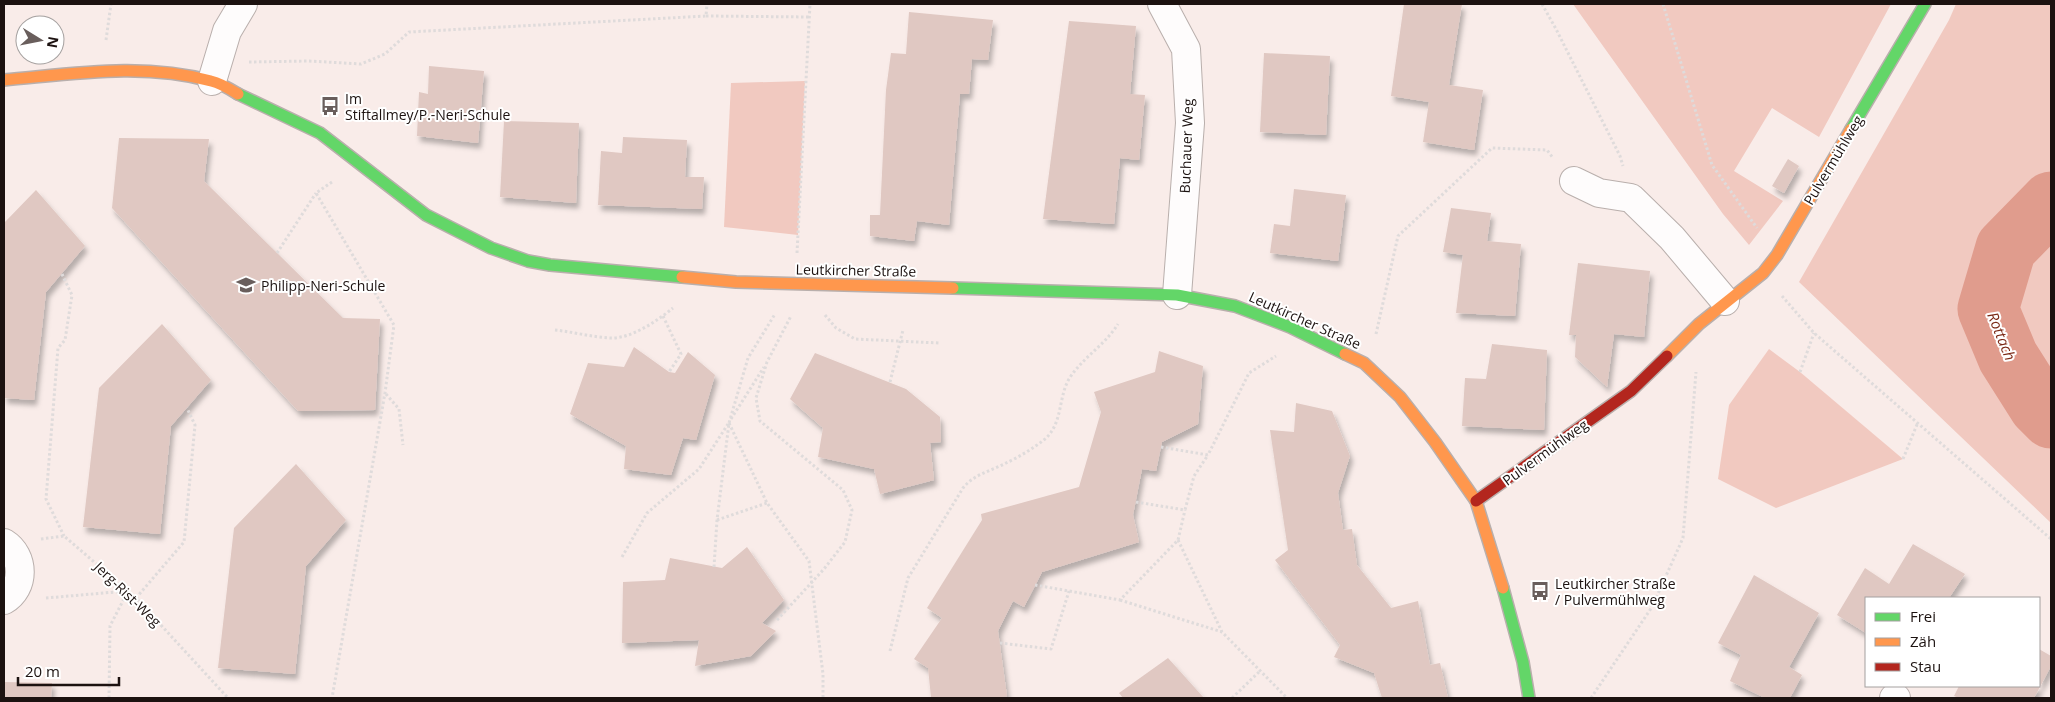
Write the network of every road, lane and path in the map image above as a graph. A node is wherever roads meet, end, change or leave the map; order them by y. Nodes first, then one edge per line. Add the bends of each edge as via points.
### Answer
1 (243, 4) edge
2 (707, 4) edge
3 (810, 4) edge
4 (1162, 4) edge
5 (1542, 4) edge
6 (1663, 4) edge
7 (1925, 4) edge
8 (706, 16) junction
9 (809, 17) junction
10 (215, 72) junction
11 (4, 80) edge
12 (359, 163) junction
13 (1574, 181) joint
14 (316, 193) junction
15 (1631, 198) junction
16 (277, 253) dead end
17 (1777, 255) junction
18 (1763, 273) junction
19 (62, 274) dead end
20 (694, 280) junction
21 (779, 283) junction
22 (796, 283) junction
23 (1177, 295) junction
24 (1725, 301) junction
25 (663, 316) junction
26 (1699, 324) junction
27 (555, 330) dead end
28 (903, 330) dead end
29 (1113, 332) dead end
30 (1814, 333) junction
31 (900, 341) junction
32 (939, 343) dead end
33 (1283, 352) dead end
34 (767, 362) junction
35 (1364, 363) junction
36 (669, 372) dead end
37 (1800, 372) dead end
38 (890, 382) dead end
39 (386, 393) junction
40 (187, 408) dead end
41 (729, 422) junction
42 (1918, 422) junction
43 (403, 445) dead end
44 (1161, 447) dead end
45 (1208, 455) junction
46 (1903, 459) dead end
47 (1476, 501) junction
48 (1136, 502) dead end
49 (768, 504) junction
50 (1185, 510) junction
51 (717, 520) junction
52 (64, 536) junction
53 (2051, 539) edge
54 (1178, 540) junction
55 (5, 544) edge
56 (622, 557) dead end
57 (714, 568) dead end
58 (812, 582) junction
59 (1035, 585) dead end
60 (128, 591) junction
61 (1070, 591) junction
62 (42, 598) dead end
63 (136, 598) junction
64 (4, 600) edge
65 (1120, 600) junction
66 (777, 620) dead end
67 (1222, 632) junction
68 (1000, 643) dead end
69 (890, 651) dead end
70 (1260, 670) junction
71 (108, 698) edge
72 (228, 698) edge
73 (332, 698) edge
74 (823, 698) edge
75 (1232, 698) edge
76 (1287, 698) edge
77 (1529, 698) edge
78 (1591, 698) edge

1 - 10 street via 228,31
2 - 8 path
3 - 9 path
4 - 23 street, Buchauer Weg via 1186,49 1190,122
5 - 15 path via 1620,156
6 - 17 path via 1712,165
7 - 17 street, Pulvermühlweg
8 - 9 path
8 - 10 path via 408,32 385,54 361,64 308,61
9 - 22 path
10 - 11 street, Leutkircher Straße via 101,72
10 - 12 street, Leutkircher Straße via 320,133
12 - 14 path
12 - 20 street, Leutkircher Straße via 426,215 509,255 550,265
13 - 15 street via 1600,193
13 - 35 path via 1547,150 1492,148 1398,236 1377,331
14 - 16 path
14 - 39 path via 394,325
15 - 24 street via 1672,238
17 - 18 street, Pulvermühlweg
18 - 24 street, Pulvermühlweg
18 - 30 path
19 - 52 path via 72,295 65,340 58,348 46,500
20 - 21 street, Leutkircher Straße
20 - 25 path via 678,304
21 - 22 street, Leutkircher Straße
21 - 41 path via 775,313 748,358
22 - 23 street, Leutkircher Straße
22 - 31 path via 836,328 855,339
22 - 34 path via 794,308
23 - 35 street, Leutkircher Straße via 1235,306
24 - 26 street, Pulvermühlweg
25 - 27 path via 641,330 612,338
25 - 36 path via 681,354
26 - 47 street, Pulvermühlweg via 1631,391
26 - 78 path via 1683,538 1652,606
28 - 31 path
29 - 69 path via 1087,356 1068,380 1052,432 1007,463 970,480 963,488 908,578
30 - 37 path
30 - 42 path
31 - 32 path
31 - 38 path
33 - 45 path via 1249,373
34 - 41 path
34 - 58 path via 756,398 760,421 842,490 852,510 845,542
35 - 47 street, Leutkircher Straße via 1400,397
39 - 43 path via 399,409
39 - 73 path
40 - 63 path via 195,425 184,542
41 - 49 path
41 - 51 path
41 - 56 path via 699,469 647,513
42 - 46 path
42 - 53 path
44 - 45 path
45 - 50 path via 1194,476
47 - 77 street, Leutkircher Straße via 1509,606
48 - 50 path
49 - 51 path
49 - 58 path via 809,561
50 - 54 path
51 - 57 path
52 - 55 path
52 - 60 path, Jerg-Rist-Weg
54 - 65 path
54 - 67 path
55 - 64 street via 20,569 19,583
58 - 66 path
58 - 74 path
59 - 61 path
60 - 62 path
60 - 63 path, Jerg-Rist-Weg
60 - 71 path via 110,626
61 - 65 path
61 - 68 path via 1051,649
63 - 72 path, Jerg-Rist-Weg
65 - 67 path
67 - 70 path
70 - 75 path
70 - 76 path

